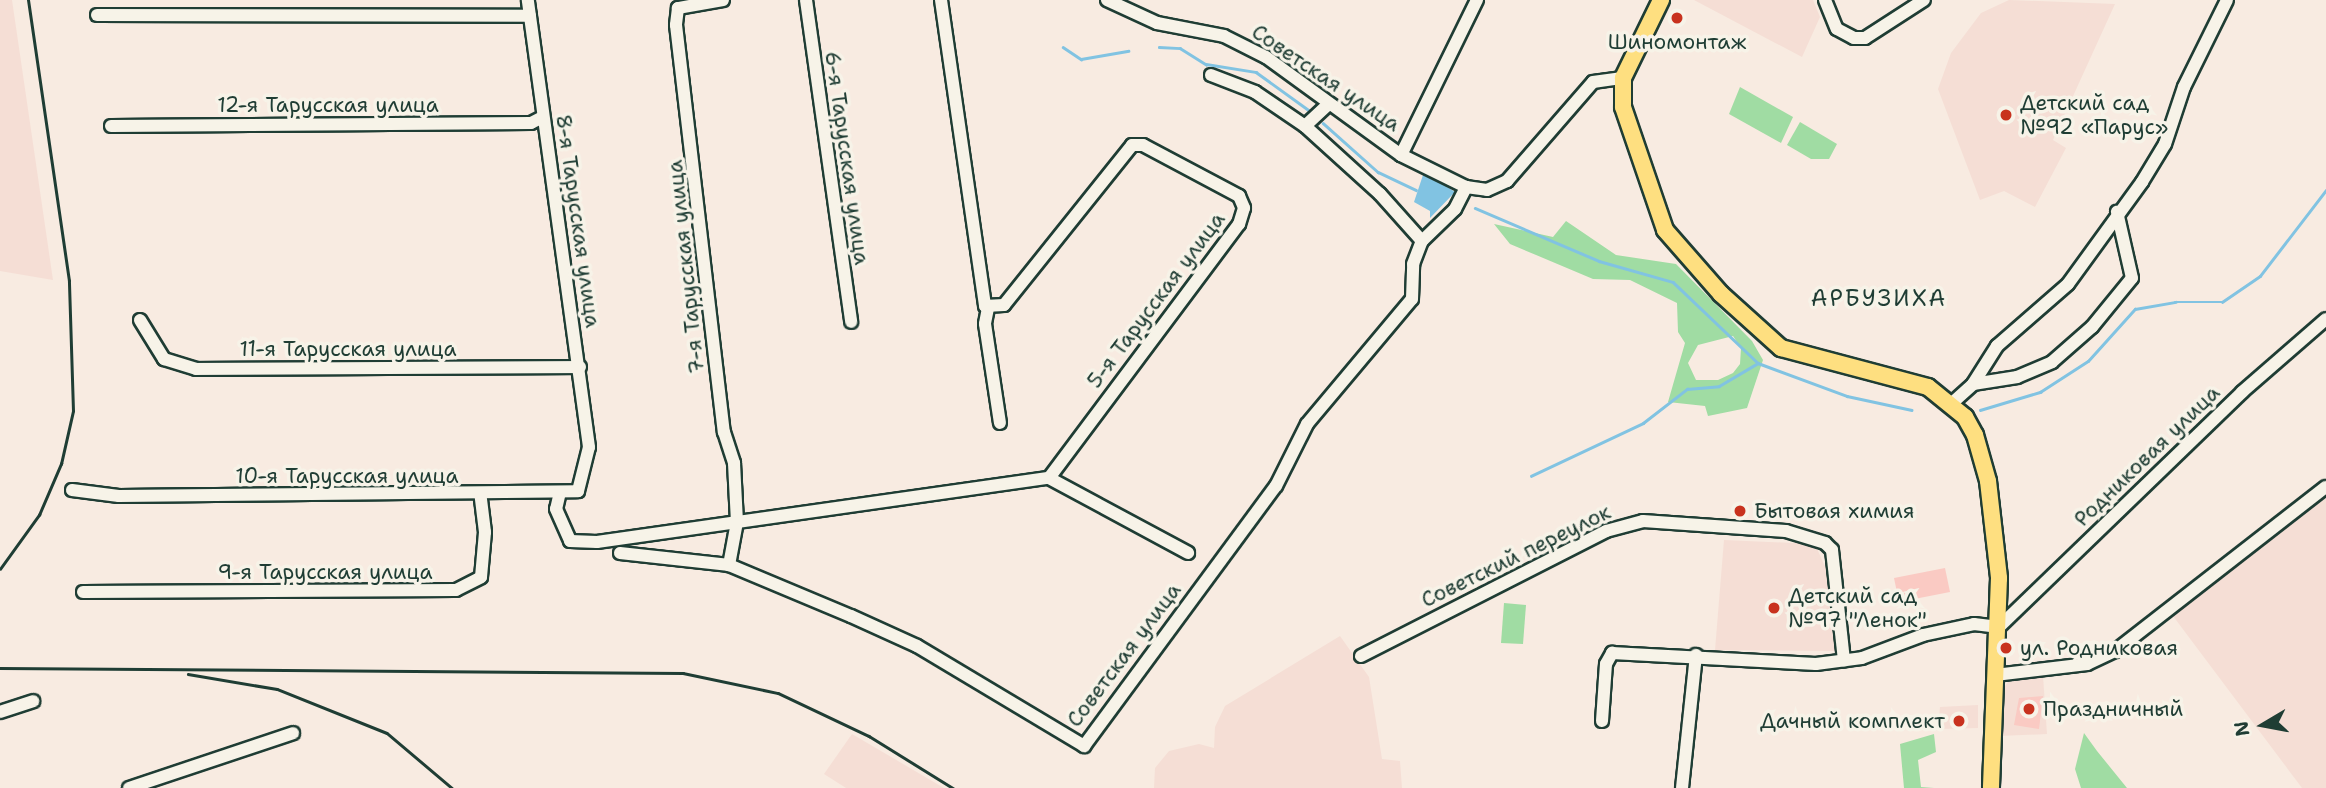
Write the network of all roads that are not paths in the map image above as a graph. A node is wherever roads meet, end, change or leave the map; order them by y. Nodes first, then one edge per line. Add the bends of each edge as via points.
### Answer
1 (528, 0) edge
2 (723, 0) edge
3 (806, 0) edge
4 (941, 0) edge
5 (1107, 0) edge
6 (1477, 0) edge
7 (1661, 0) edge
8 (1825, 0) edge
9 (1924, 0) edge
10 (2227, 0) edge
11 (97, 15) dead end
12 (530, 16) junction
13 (1211, 75) dead end
14 (1623, 78) junction
15 (1329, 104) junction
16 (543, 117) junction
17 (111, 126) dead end
18 (1305, 126) junction
19 (1401, 155) junction
20 (1466, 187) junction
21 (2116, 212) junction
22 (1422, 242) junction
23 (988, 307) junction
24 (2326, 319) edge
25 (140, 320) dead end
26 (851, 322) dead end
27 (580, 367) junction
28 (1973, 384) junction
29 (1951, 404) junction
30 (1000, 423) dead end
31 (1049, 478) junction
32 (2326, 487) edge
33 (72, 490) dead end
34 (560, 492) junction
35 (480, 494) junction
36 (737, 522) junction
37 (621, 553) dead end
38 (1188, 553) dead end
39 (729, 565) junction
40 (83, 592) dead end
41 (1999, 627) junction
42 (1696, 655) junction
43 (1361, 656) dead end
44 (1844, 660) junction
45 (1996, 675) junction
46 (33, 701) dead end
47 (0, 712) edge
48 (1602, 721) dead end
49 (293, 733) dead end
50 (129, 788) edge
51 (1682, 788) edge
52 (1991, 788) edge

1 - 12 street, 8-я Тарусская улица
2 - 36 street, 7-я Тарусская улица via 678,8 703,271 724,432 734,463
3 - 26 street, 6-я Тарусская улица
4 - 23 street via 981,299
5 - 15 street, Советская улица via 1157,23 1224,36 1266,57
6 - 19 street, Советская улица
7 - 14 main road
8 - 9 street via 1837,29 1865,38
10 - 21 street via 2184,87 2165,144
11 - 12 street
12 - 16 street, 8-я Тарусская улица
13 - 18 street via 1255,92
14 - 20 street via 1593,82 1507,181 1487,190
14 - 29 main road via 1630,134 1660,218 1721,294 1781,348 1903,379
15 - 18 street
15 - 19 street, Советская улица
16 - 17 street, 12-я Тарусская улица via 531,123
16 - 27 street, 8-я Тарусская улица
18 - 22 street via 1380,194
19 - 20 street, Советская улица
20 - 22 street, Советская улица via 1455,209
21 - 28 street via 2068,284 1997,346
21 - 28 street via 2132,278 2092,327 2052,362 2017,377
22 - 39 street, Советская улица via 1413,264 1412,299 1307,424 1276,486 1084,746 918,646
23 - 30 street via 985,324
23 - 31 street, 5-я Тарусская улица via 1004,305 1132,145 1143,145 1239,196 1244,208 1239,224
24 - 41 street, Родниковая улица via 2242,392
25 - 27 street, 11-я Тарусская улица via 164,359 197,369
27 - 34 street, 8-я Тарусская улица via 589,447 578,491
28 - 29 street
29 - 41 main road via 1965,417 1983,456 1999,578
31 - 36 street
31 - 38 street
32 - 45 street via 2115,651 2087,664
33 - 35 street, 10-я Тарусская улица via 119,496
34 - 35 street, 10-я Тарусская улица
34 - 36 street via 556,509 570,541 597,542
35 - 40 street, 9-я Тарусская улица via 485,532 481,577 456,590
36 - 39 street, 7-я Тарусская улица
37 - 39 street, Советская улица
41 - 44 street via 1974,624
41 - 45 main road
42 - 44 street
42 - 48 street via 1612,653 1606,664
42 - 51 street
43 - 44 street, Советский переулок via 1606,531 1643,521 1786,531 1825,543 1832,550
45 - 52 main road
46 - 47 street
49 - 50 street

